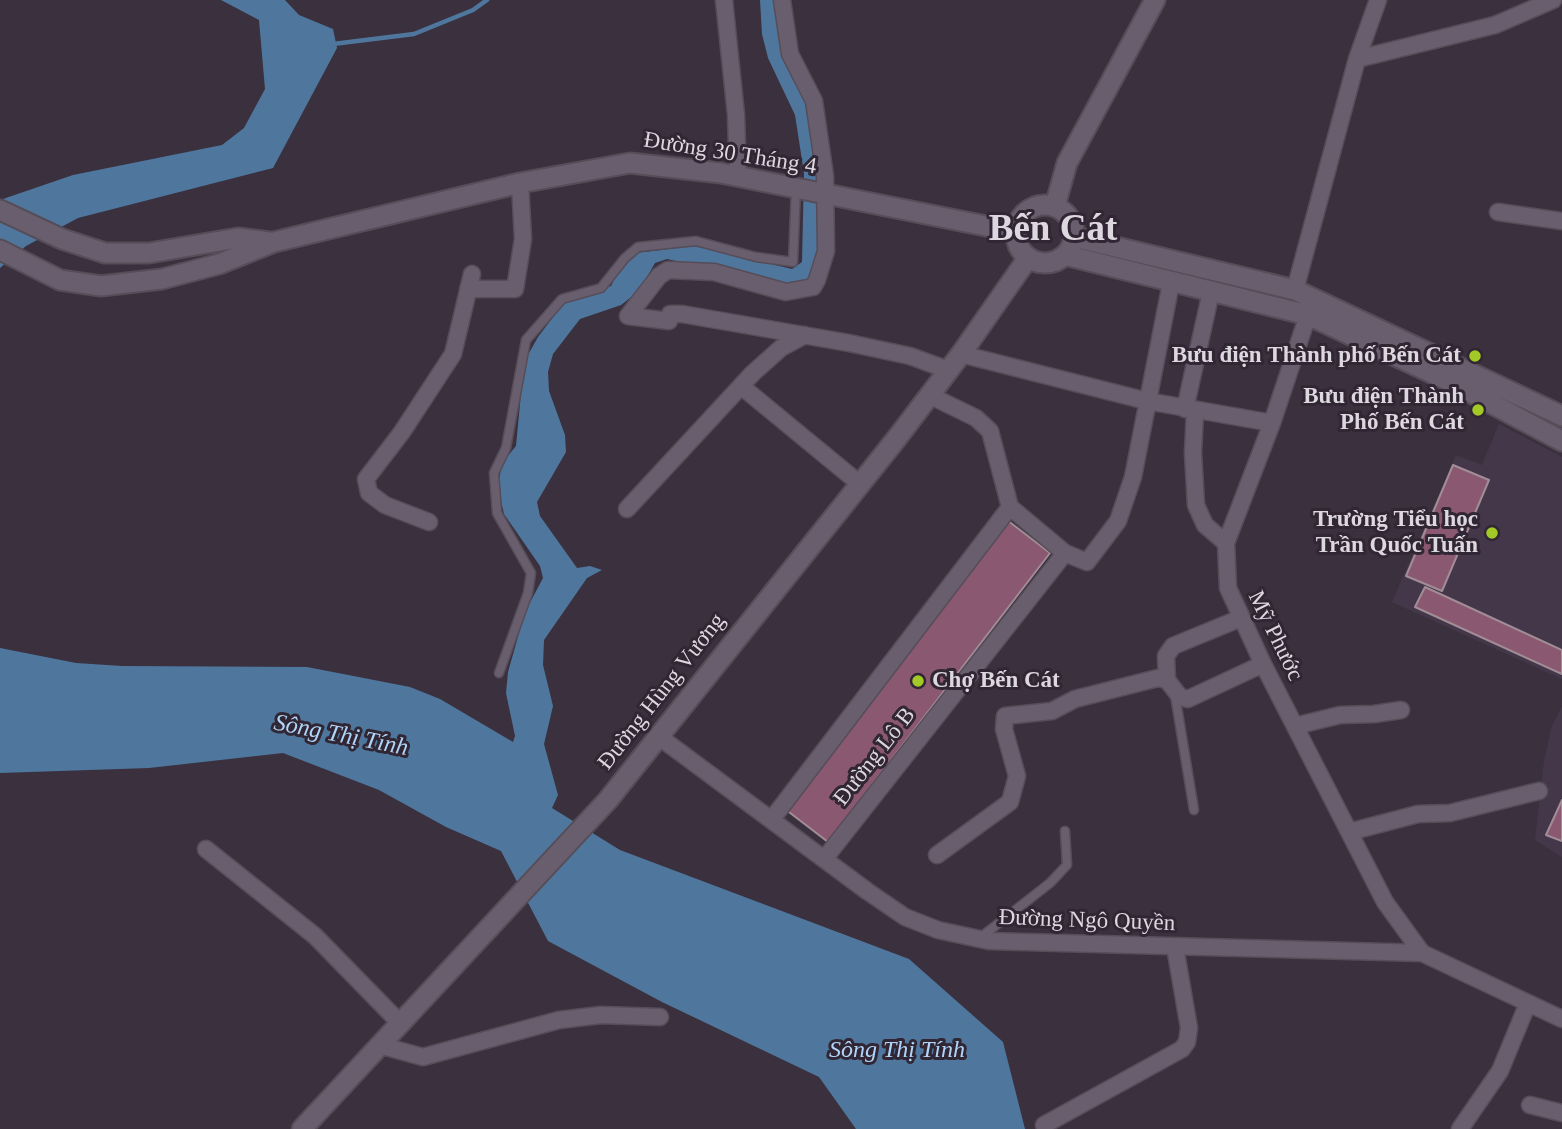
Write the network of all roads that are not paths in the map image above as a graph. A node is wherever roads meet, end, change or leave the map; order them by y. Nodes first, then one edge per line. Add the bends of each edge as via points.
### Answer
1 (724, 0) edge
2 (782, 0) edge
3 (1156, 0) edge
4 (1378, 0) edge
5 (1548, 1) edge
6 (1357, 59) junction
7 (738, 176) junction
8 (520, 183) junction
9 (799, 188) junction
10 (826, 194) junction
11 (1055, 206) junction
12 (0, 210) edge
13 (1497, 212) dead end
14 (1562, 222) edge
15 (1016, 232) junction
16 (274, 242) junction
17 (1069, 246) junction
18 (0, 250) edge
19 (1112, 256) junction
20 (1028, 257) junction
21 (1171, 283) junction
22 (1295, 290) junction
23 (1211, 292) junction
24 (1308, 315) junction
25 (805, 335) junction
26 (961, 354) junction
27 (948, 370) junction
28 (1455, 374) junction
29 (741, 386) junction
30 (929, 394) junction
31 (1147, 401) junction
32 (1190, 410) junction
33 (1562, 416) edge
34 (1272, 423) junction
35 (1562, 440) edge
36 (860, 484) junction
37 (1010, 507) junction
38 (627, 509) dead end
39 (429, 522) dead end
40 (1226, 543) junction
41 (1065, 553) junction
42 (1241, 618) junction
43 (1263, 664) junction
44 (499, 673) dead end
45 (1171, 684) junction
46 (1401, 710) dead end
47 (1295, 726) junction
48 (658, 736) junction
49 (1539, 791) dead end
50 (1194, 810) dead end
51 (772, 819) junction
52 (1065, 831) dead end
53 (1349, 832) junction
54 (206, 849) dead end
55 (937, 855) dead end
56 (825, 858) junction
57 (979, 939) junction
58 (1175, 947) junction
59 (1422, 953) junction
60 (1528, 1003) junction
61 (660, 1017) dead end
62 (1562, 1019) edge
63 (399, 1023) junction
64 (379, 1045) junction
65 (1530, 1105) dead end
66 (1562, 1112) edge
67 (1044, 1125) dead end
68 (302, 1129) edge
69 (1460, 1129) edge

1 - 7 street
2 - 10 street via 790,54 814,101
3 - 11 main road via 1067,163
4 - 6 street
5 - 6 street via 1494,25
6 - 22 street
7 - 8 main road, Đường 30 Tháng 4 via 630,163
7 - 9 main road, Đường 30 Tháng 4
8 - 16 main road, Đường 30 Tháng 4
8 - 39 street via 523,239 515,289 470,281 453,354 366,479 369,493 385,505
9 - 10 main road, Đường 30 Tháng 4
9 - 44 lane via 793,262 696,241 638,247 601,288 562,299 526,340 506,448 494,473 497,513 531,573
10 - 15 main road, Đường 30 Tháng 4
10 - 25 street via 826,251 813,287 786,292 714,272 668,270 628,313 669,321 670,314 682,314
11 - 15 main road via 1029,209 1017,223
11 - 17 main road via 1070,218
12 - 16 main road, Đường 30 Tháng 4 via 90,249 127,254 238,238
13 - 14 street
15 - 20 main road
16 - 18 main road, Đường 30 Tháng 4 via 173,276 101,286 60,280
17 - 19 main road
17 - 20 main road via 1047,263
19 - 21 main road
19 - 22 main road
20 - 26 main road, Đường Hùng Vương
21 - 23 main road
21 - 31 street
22 - 24 main road
22 - 28 main road
23 - 24 main road
23 - 32 street
24 - 28 main road
24 - 34 street, Mỹ Phước
25 - 27 street via 910,356
25 - 29 street via 781,348
26 - 27 main road, Đường Hùng Vương
26 - 31 street
27 - 30 main road, Đường Hùng Vương
28 - 33 main road
28 - 35 main road
29 - 36 street
29 - 38 street
30 - 36 main road, Đường Hùng Vương
30 - 37 street via 976,418 990,431
31 - 32 street
31 - 41 street via 1133,477 1118,520 1087,562
32 - 34 street
32 - 40 street via 1196,505 1205,525
34 - 40 street, Mỹ Phước
36 - 48 main road, Đường Hùng Vương
37 - 41 street
37 - 51 street
40 - 42 street, Mỹ Phước via 1227,588
41 - 56 street, Đường Lô B
42 - 43 street, Mỹ Phước
42 - 45 street via 1173,646 1166,656
43 - 45 street via 1196,697 1184,699
43 - 47 street, Mỹ Phước
45 - 50 lane
45 - 55 street via 1158,678 1075,699 1052,711 1005,716 1004,729 1017,776 1010,802
46 - 47 street via 1340,715
47 - 53 street, Mỹ Phước
48 - 51 street, Đường Ngô Quyền
48 - 63 main road, Đường Hùng Vương via 608,800
49 - 53 street
51 - 56 street, Đường Ngô Quyền
52 - 57 lane via 1067,865
53 - 59 street, Mỹ Phước via 1385,902
54 - 63 street via 315,936
56 - 57 street, Đường Ngô Quyền via 905,917
57 - 58 street, Đường Ngô Quyền
58 - 59 street, Đường Ngô Quyền
58 - 67 street via 1189,1028 1182,1049
59 - 60 street, Đường Ngô Quyền
60 - 62 street, Đường Ngô Quyền
60 - 69 street via 1500,1071
61 - 64 street via 601,1015 559,1020 423,1057
63 - 64 main road, Đường Hùng Vương
64 - 68 main road, Đường Hùng Vương
65 - 66 street

